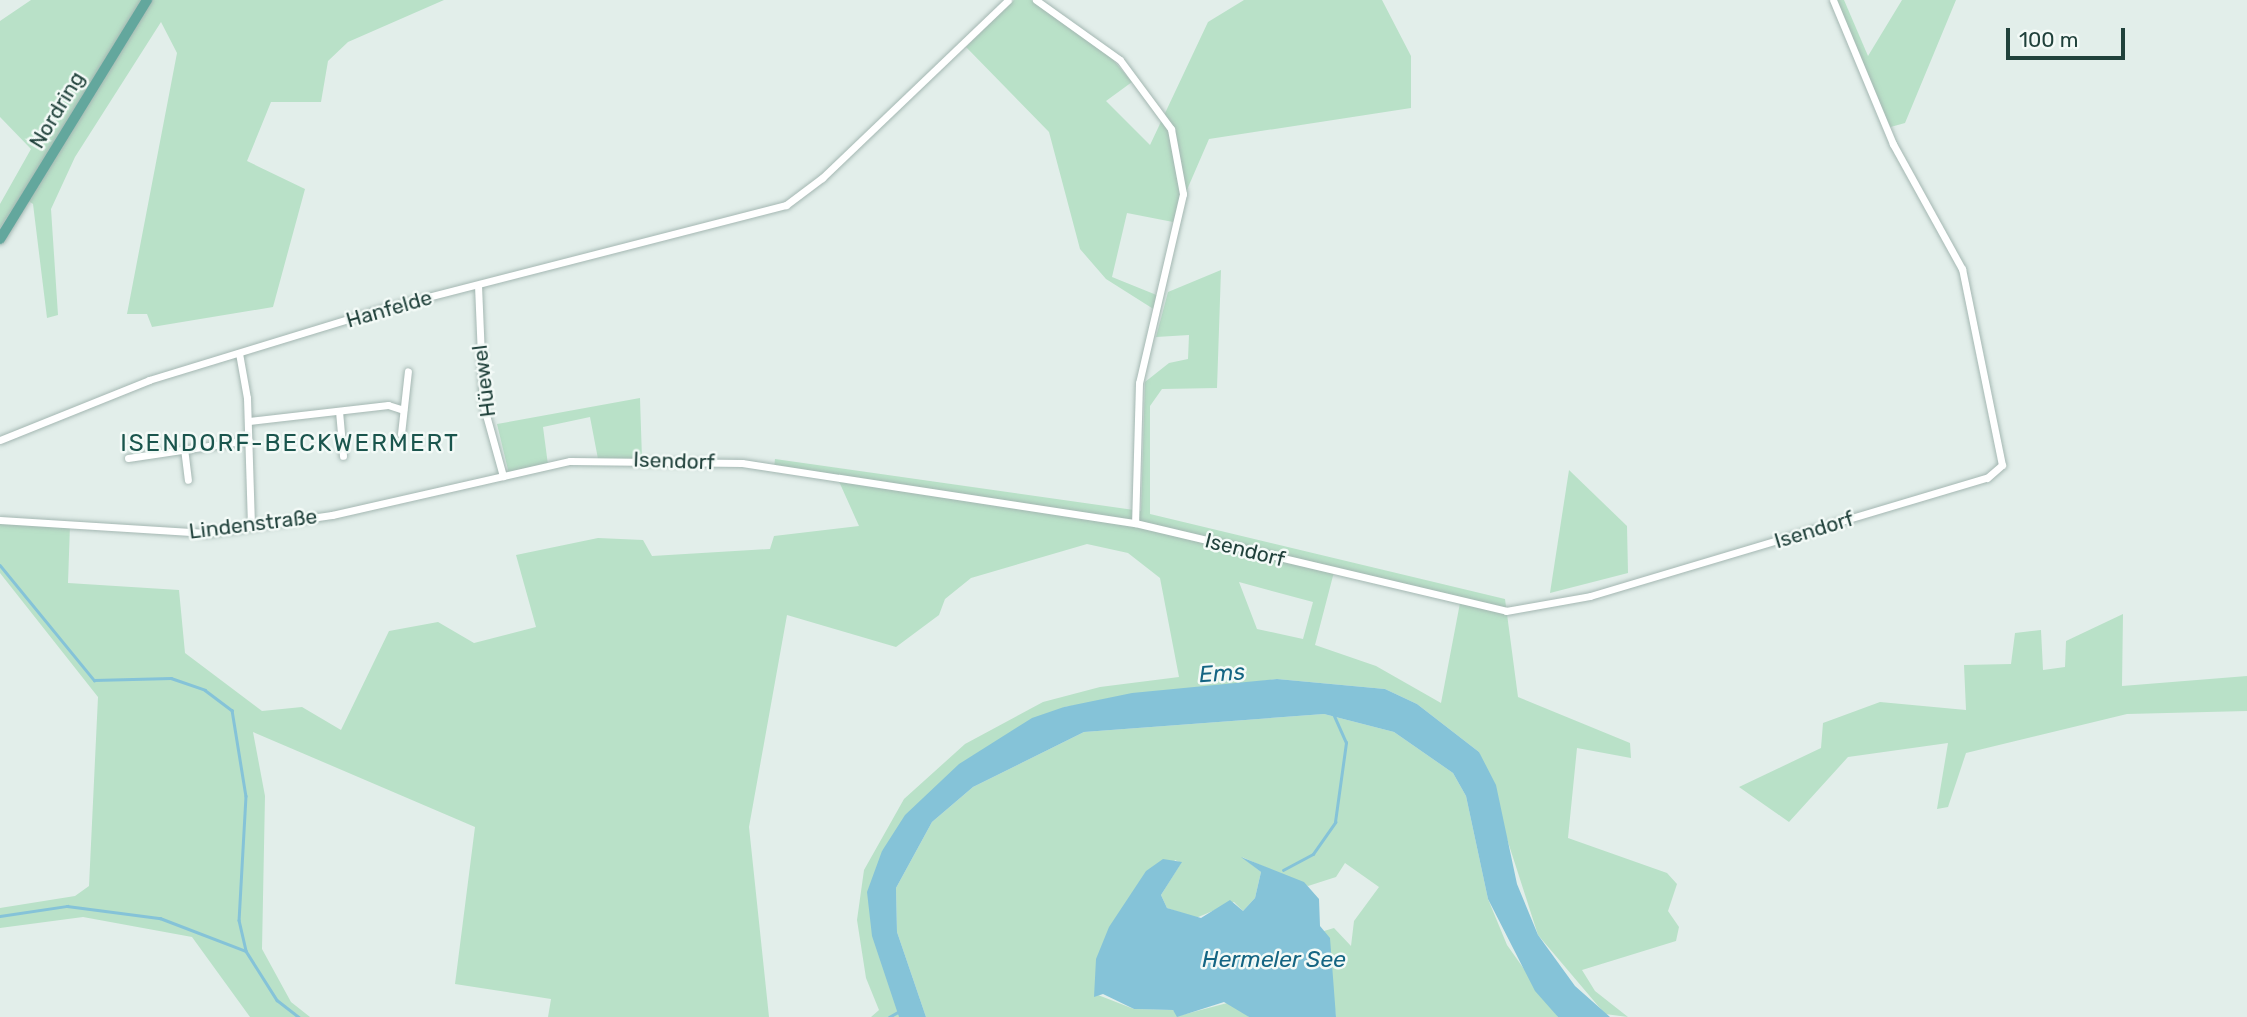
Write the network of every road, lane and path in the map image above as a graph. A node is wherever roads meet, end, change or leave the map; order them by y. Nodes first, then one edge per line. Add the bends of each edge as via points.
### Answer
1 (147, 0) edge
2 (1008, 0) edge
3 (1036, 0) edge
4 (1833, 0) edge
5 (0, 239) edge
6 (478, 285) junction
7 (239, 353) junction
8 (408, 371) dead end
9 (403, 410) junction
10 (339, 411) junction
11 (249, 421) junction
12 (401, 434) dead end
13 (249, 439) junction
14 (0, 440) edge
15 (184, 448) junction
16 (343, 456) dead end
17 (128, 458) dead end
18 (503, 476) junction
19 (188, 480) dead end
20 (0, 520) edge
21 (1135, 523) junction
22 (251, 527) junction

1 - 5 main road, Nordring
2 - 6 street, Hanfelde via 822,178 786,205
3 - 21 street via 1120,60 1171,129 1183,194 1139,383
4 - 21 street, Isendorf via 1893,145 1962,269 2001,449 1995,474 1525,611 1460,602
6 - 7 street, Hanfelde
6 - 18 street, Hüewel via 483,404
7 - 11 street
7 - 14 street, Hanfelde via 149,380
8 - 9 street
9 - 10 street via 388,405
9 - 12 street
10 - 11 street
10 - 16 street
11 - 13 street
13 - 15 street
13 - 22 street
15 - 17 street
15 - 19 street
18 - 21 street, Isendorf via 582,459 742,463
18 - 22 street, Lindenstraße
20 - 22 street, Lindenstraße via 181,533

